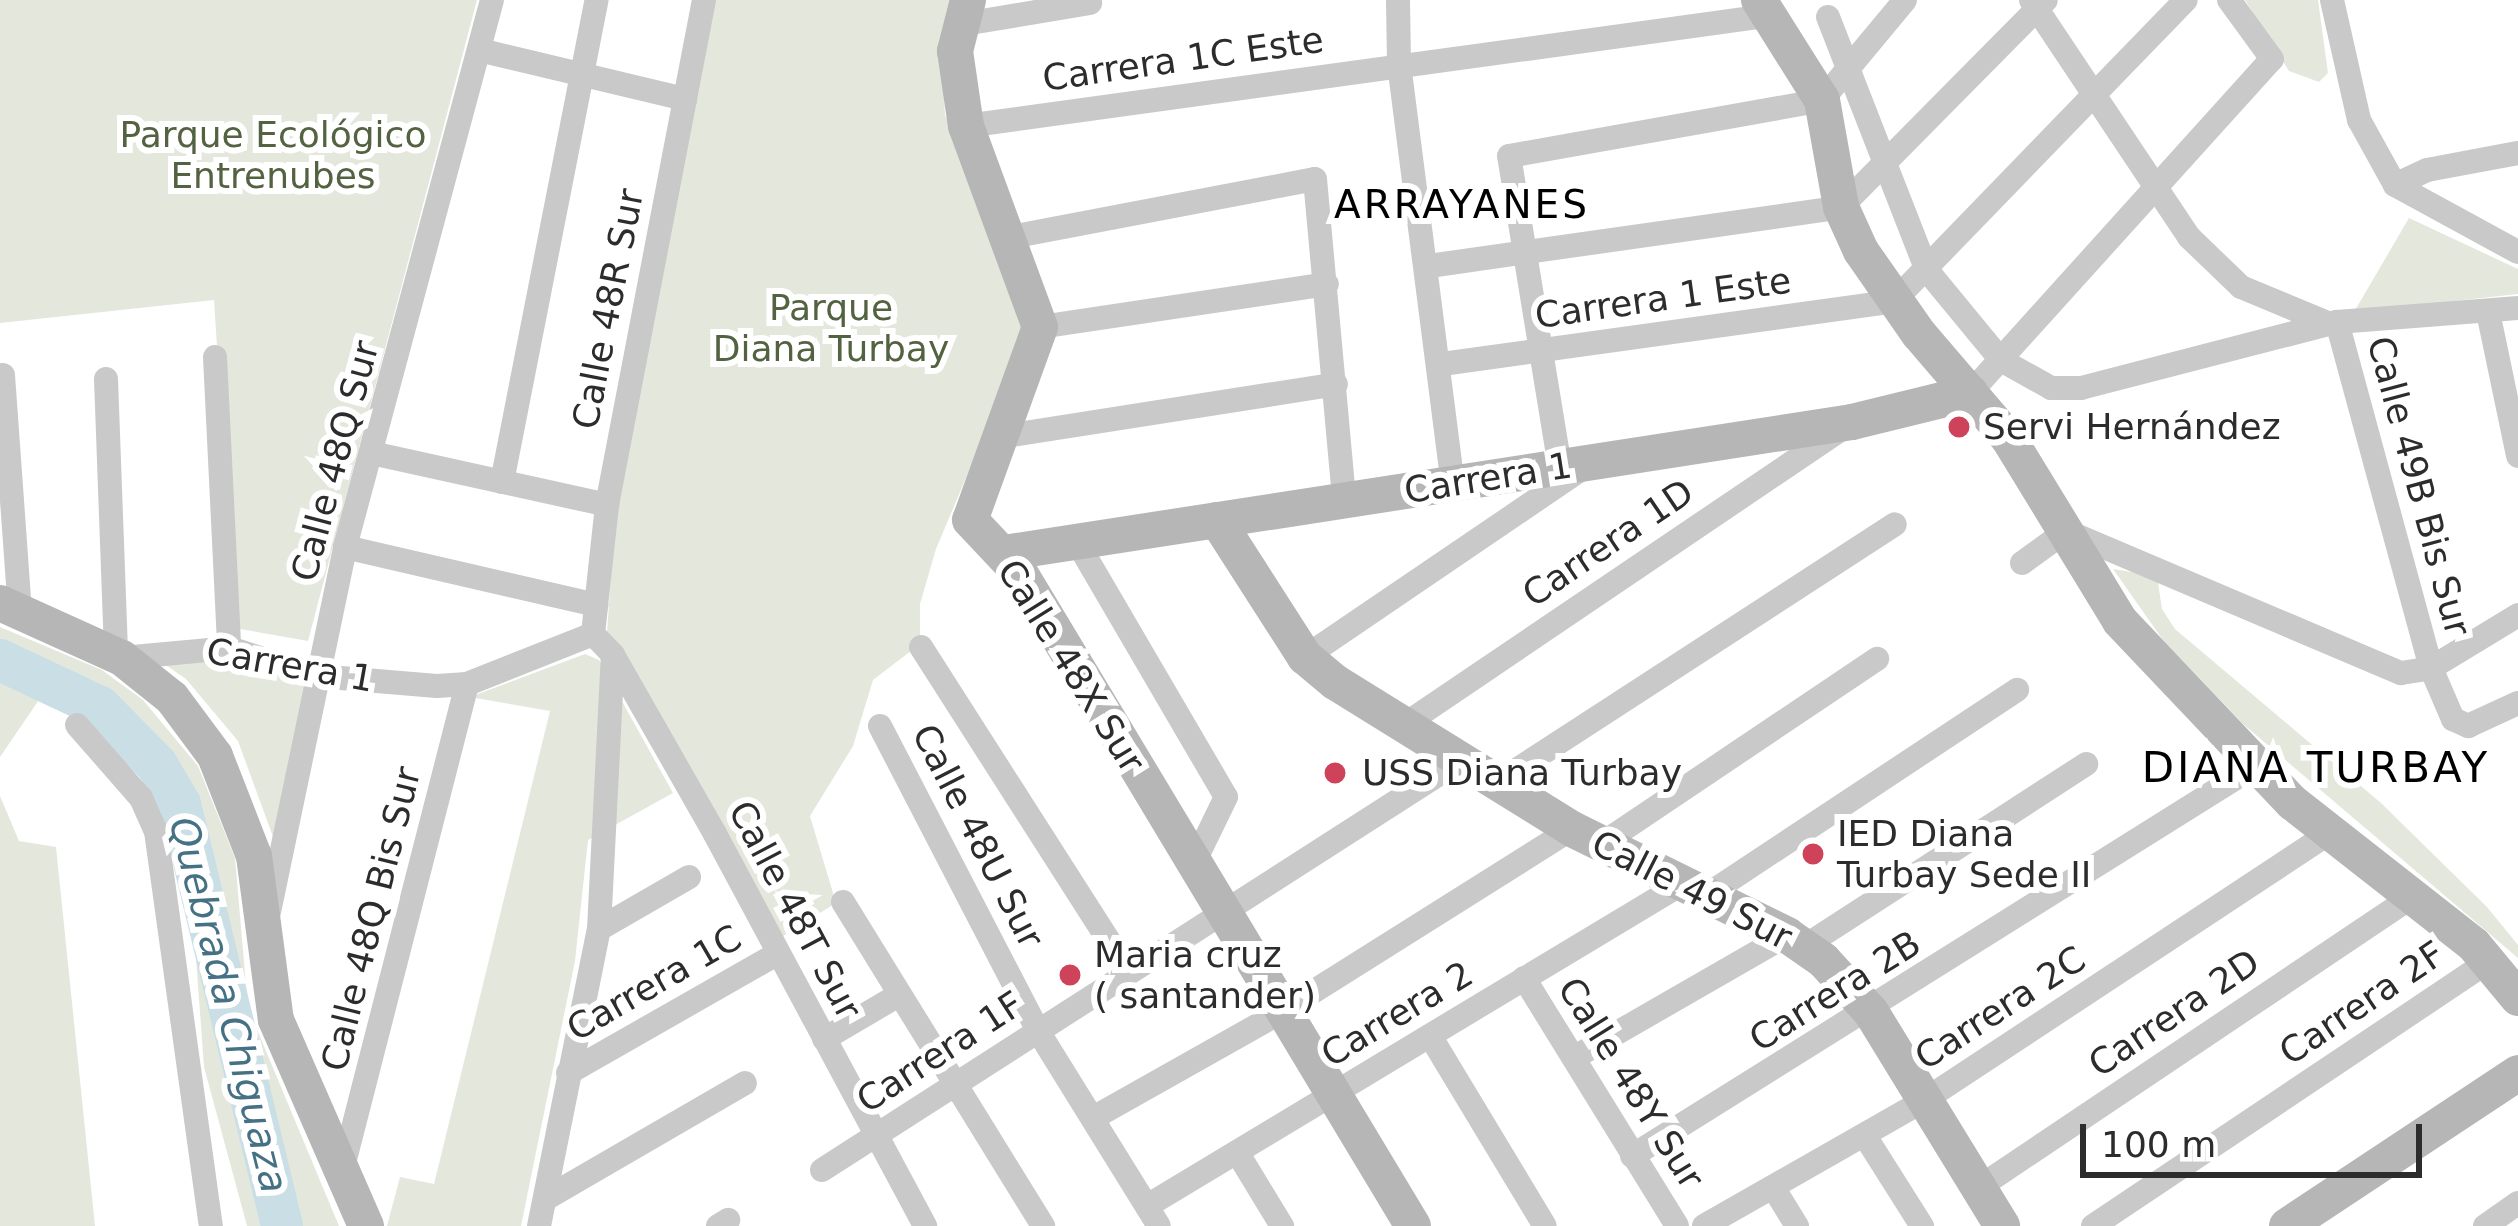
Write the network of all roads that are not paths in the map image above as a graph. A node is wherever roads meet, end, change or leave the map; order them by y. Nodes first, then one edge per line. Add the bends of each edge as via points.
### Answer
1 (492, 0) edge
2 (597, 0) edge
3 (1398, 0) edge
4 (1905, 0) edge
5 (2186, 0) edge
6 (2229, 0) edge
7 (2332, 0) edge
8 (697, 1) edge
9 (1090, 3) dead end
10 (2038, 3) edge
11 (1763, 8) edge
12 (963, 13) edge
13 (1828, 17) dead end
14 (479, 50) junction
15 (1399, 64) junction
16 (1847, 68) junction
17 (587, 76) junction
18 (686, 99) junction
19 (1822, 100) junction
20 (2092, 101) junction
21 (966, 126) junction
22 (2518, 153) edge
23 (1882, 166) junction
24 (2395, 185) junction
25 (2153, 193) junction
26 (1841, 207) junction
27 (1011, 237) junction
28 (2518, 252) edge
29 (1525, 253) junction
30 (1429, 266) junction
31 (1926, 269) junction
32 (1327, 284) junction
33 (1894, 301) junction
34 (2518, 308) edge
35 (2488, 312) junction
36 (2333, 322) junction
37 (1040, 327) junction
38 (1542, 351) junction
39 (214, 357) dead end
40 (2001, 360) junction
41 (1442, 364) junction
42 (3, 375) edge
43 (106, 379) dead end
44 (1336, 384) junction
45 (1970, 394) junction
46 (1852, 422) junction
47 (999, 436) junction
48 (376, 454) junction
49 (2518, 456) edge
50 (1576, 464) junction
51 (502, 482) junction
52 (1453, 484) junction
53 (1344, 500) junction
54 (607, 505) junction
55 (1216, 520) junction
56 (1894, 524) dead end
57 (2066, 531) junction
58 (1077, 542) junction
59 (345, 548) junction
60 (1004, 553) junction
61 (2021, 563) dead end
62 (596, 605) junction
63 (10, 607) edge
64 (2518, 614) edge
65 (592, 634) junction
66 (922, 646) dead end
67 (230, 648) junction
68 (613, 655) junction
69 (119, 656) junction
70 (1305, 657) junction
71 (1877, 659) dead end
72 (2431, 668) junction
73 (317, 676) junction
74 (466, 684) junction
75 (2017, 690) dead end
76 (2518, 703) edge
77 (77, 725) dead end
78 (1404, 725) junction
79 (880, 726) dead end
80 (1461, 760) junction
81 (2086, 764) dead end
82 (2255, 766) junction
83 (1498, 782) junction
84 (2327, 835) junction
85 (1586, 837) junction
86 (1193, 865) junction
87 (689, 877) dead end
88 (1695, 889) junction
89 (2410, 898) junction
90 (843, 902) dead end
91 (1220, 912) junction
92 (599, 929) junction
93 (1796, 940) junction
94 (262, 945) junction
95 (775, 955) junction
96 (2491, 960) junction
97 (1129, 972) junction
98 (1524, 978) junction
99 (897, 996) junction
100 (2518, 998) edge
101 (1281, 1012) junction
102 (1871, 1012) junction
103 (1038, 1031) junction
104 (1432, 1039) junction
105 (824, 1040) junction
106 (1575, 1057) junction
107 (568, 1073) junction
108 (2518, 1073) edge
109 (745, 1083) dead end
110 (960, 1084) junction
111 (1332, 1094) junction
112 (1923, 1101) junction
113 (1093, 1118) junction
114 (1865, 1136) junction
115 (874, 1139) junction
116 (1237, 1151) junction
117 (1632, 1156) junction
118 (822, 1170) dead end
119 (342, 1171) junction
120 (1773, 1187) junction
121 (1978, 1188) junction
122 (545, 1199) junction
123 (2518, 1204) edge
124 (1153, 1216) edge
125 (211, 1226) edge
126 (366, 1226) edge
127 (539, 1226) edge
128 (925, 1226) edge
129 (1043, 1226) edge
130 (1282, 1226) edge
131 (1413, 1226) edge
132 (1545, 1226) edge
133 (1676, 1226) edge
134 (1703, 1226) edge
135 (1797, 1226) edge
136 (1922, 1226) edge
137 (2002, 1226) edge
138 (2093, 1226) edge
139 (2287, 1226) edge
140 (2485, 1226) edge

1 - 14 street, Calle 48Q Sur
2 - 17 street
3 - 15 street
4 - 16 street
5 - 20 street
6 - 25 street via 2272,59
7 - 24 street via 2359,120
8 - 18 street, Calle 48R Sur
9 - 12 street
10 - 20 street
10 - 23 street
11 - 15 street, Carrera 1C Este
11 - 19 street
12 - 21 street
13 - 16 street
14 - 17 street
14 - 48 street, Calle 48Q Sur
15 - 21 street, Carrera 1C Este
15 - 30 street
16 - 19 street
16 - 23 street
17 - 18 street
17 - 51 street
18 - 54 street, Calle 48R Sur
19 - 26 street
19 - 29 street via 1509,156
20 - 25 street
20 - 31 street
21 - 27 street
22 - 24 street via 2427,170
23 - 26 street
23 - 31 street
24 - 28 street
25 - 36 street via 2241,287
25 - 40 street
26 - 29 street
26 - 33 street
27 - 32 street via 1315,179
27 - 37 street
29 - 30 street
29 - 38 street
30 - 41 street
31 - 33 street
31 - 40 street
32 - 37 street
32 - 44 street
33 - 38 street, Carrera 1 Este
33 - 45 street
34 - 35 street
35 - 36 street
35 - 49 street
36 - 40 street via 2063,390
36 - 72 street, Calle 49B Bis Sur
37 - 47 street, Calle 48X Sur
38 - 41 street, Carrera 1 Este
38 - 50 street
39 - 67 street
40 - 45 street
41 - 52 street
42 - 63 street
43 - 69 street
44 - 47 street
44 - 53 street
45 - 46 street, Carrera 1
45 - 57 street
46 - 50 street, Carrera 1
46 - 78 street, Carrera 1D
47 - 60 street, Calle 48X Sur via 970,520
48 - 51 street
48 - 59 street, Calle 48Q Sur
50 - 52 street, Carrera 1
50 - 70 street
51 - 54 street
52 - 53 street, Carrera 1
53 - 55 street, Carrera 1
54 - 62 street, Calle 48R Sur
55 - 58 street, Carrera 1
55 - 70 street, Calle 49 Sur
56 - 83 street
57 - 61 street
57 - 72 street via 2376,668
57 - 82 street via 2120,621
58 - 60 street, Carrera 1
58 - 86 street via 1226,797
59 - 62 street
59 - 73 street, Calle 48Q Sur
60 - 86 street, Calle 48X Sur
62 - 65 street, Calle 48R Sur
63 - 69 street, Carrera 1
64 - 72 street
65 - 68 street, Calle 48T Sur
65 - 74 street, Carrera 1
66 - 97 street
67 - 69 street, Carrera 1
67 - 73 street, Carrera 1
68 - 92 street
68 - 95 street, Calle 48T Sur
69 - 94 street via 172,698 215,756 254,856
70 - 78 street, Calle 49 Sur
71 - 85 street
72 - 76 street, Calle 49B Bis Sur via 2458,724
73 - 74 street, Carrera 1
73 - 94 street, Calle 48Q Sur
74 - 119 street, Calle 48Q Bis Sur
75 - 88 street, Carrera 2
77 - 125 street via 141,799 156,831
78 - 80 street, Calle 49 Sur
79 - 103 street, Calle 48U Sur
80 - 83 street, Calle 49 Sur
80 - 91 street, Carrera 1F
81 - 93 street
82 - 84 street
82 - 102 street, Carrera 2B
83 - 85 street, Calle 49 Sur
84 - 89 street
84 - 112 street, Carrera 2C
85 - 88 street, Calle 49 Sur
85 - 101 street
86 - 91 street, Calle 48X Sur
87 - 92 street
88 - 93 street, Calle 49 Sur
88 - 98 street, Carrera 2
89 - 96 street
89 - 121 street, Carrera 2D
90 - 99 street
91 - 97 street, Carrera 1F
91 - 101 street, Calle 48X Sur
92 - 107 street
93 - 102 street, Calle 49 Sur
93 - 106 street
94 - 119 street via 276,1020
95 - 105 street, Calle 48T Sur
95 - 107 street, Carrera 1C
96 - 100 street
96 - 138 street, Carrera 2F
97 - 103 street, Carrera 1F
98 - 104 street, Carrera 2
98 - 106 street, Calle 48Y Sur
99 - 105 street
99 - 110 street
101 - 111 street, Calle 48X Sur
101 - 113 street
102 - 112 street, Calle 49 Sur
102 - 117 street, Carrera 2B
103 - 110 street, Carrera 1F
103 - 113 street, Calle 48U Sur
104 - 111 street, Carrera 2
104 - 132 street
105 - 115 street, Calle 48T Sur
106 - 117 street, Calle 48Y Sur
107 - 122 street
108 - 139 street
109 - 122 street
110 - 115 street, Carrera 1F
110 - 129 street
111 - 116 street, Carrera 2
111 - 131 street, Calle 48X Sur
112 - 114 street, Carrera 2C
112 - 121 street, Calle 49 Sur
113 - 124 street, Calle 48U Sur
114 - 120 street, Carrera 2C
114 - 136 street
115 - 118 street, Carrera 1F
115 - 128 street, Calle 48T Sur
116 - 124 street, Carrera 2
116 - 130 street
117 - 133 street, Calle 48Y Sur
119 - 126 street
120 - 134 street, Carrera 2C
120 - 135 street
121 - 137 street, Calle 49 Sur
122 - 127 street
123 - 140 street

